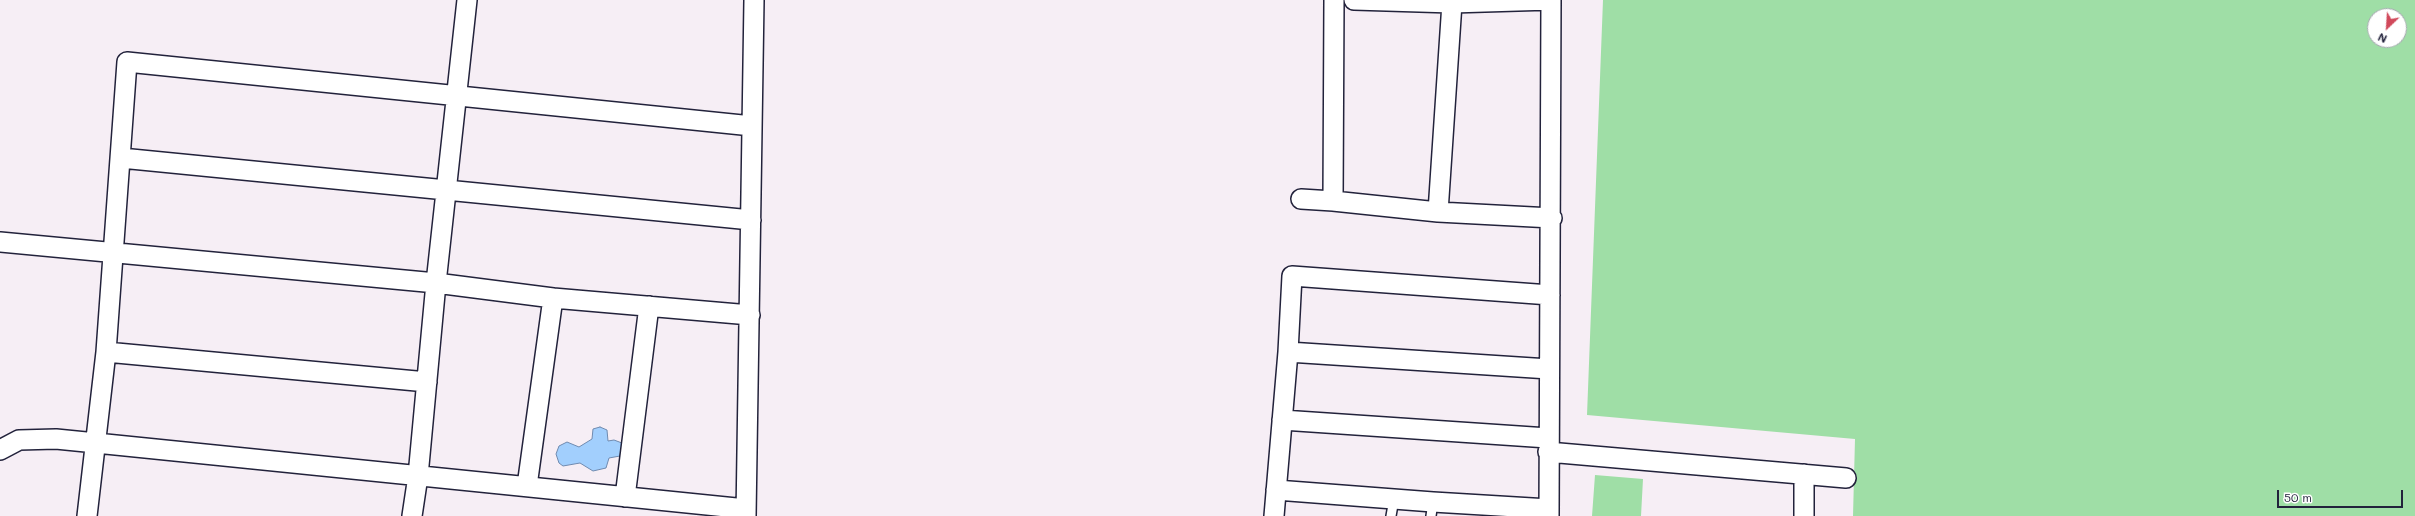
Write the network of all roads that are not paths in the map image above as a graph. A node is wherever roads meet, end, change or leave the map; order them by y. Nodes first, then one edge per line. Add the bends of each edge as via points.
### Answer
1 (467, 0) edge
2 (754, 0) edge
3 (1334, 0) edge
4 (1354, 0) edge
5 (1551, 0) edge
6 (1452, 3) junction
7 (457, 94) junction
8 (752, 126) junction
9 (121, 158) junction
10 (447, 188) junction
11 (1301, 199) dead end
12 (1333, 201) junction
13 (1438, 212) junction
14 (1552, 218) junction
15 (751, 220) junction
16 (0, 242) edge
17 (113, 252) junction
18 (436, 283) junction
19 (1550, 296) junction
20 (553, 298) junction
21 (649, 306) junction
22 (750, 315) junction
23 (106, 352) junction
24 (1288, 352) junction
25 (1549, 369) junction
26 (427, 382) junction
27 (1282, 420) junction
28 (96, 443) junction
29 (1548, 445) junction
30 (0, 450) edge
31 (1804, 474) junction
32 (418, 476) junction
33 (1846, 478) dead end
34 (527, 486) junction
35 (1276, 490) junction
36 (625, 497) junction
37 (1393, 507) edge
38 (1432, 509) edge
39 (746, 512) edge
40 (1549, 512) edge
41 (87, 516) edge
42 (412, 516) edge
43 (1274, 516) edge
44 (1804, 516) edge

1 - 7 street
2 - 8 street
3 - 12 street
4 - 6 street
5 - 6 street
5 - 14 street
6 - 13 street
7 - 8 street
7 - 9 street via 127,62
7 - 10 street
8 - 15 street
9 - 10 street
9 - 17 street
10 - 15 street
10 - 18 street
11 - 12 street
12 - 13 street
13 - 14 street
14 - 19 street
15 - 22 street
16 - 17 street
17 - 18 street
17 - 23 street
18 - 20 street
18 - 26 street
19 - 24 street via 1292,276
19 - 25 street
20 - 21 street
20 - 34 street
21 - 22 street
21 - 36 street
22 - 39 street
23 - 26 street
23 - 28 street
24 - 25 street
24 - 27 street
25 - 29 street
26 - 32 street
27 - 29 street
27 - 35 street
28 - 30 street via 56,439 19,440
28 - 32 street
28 - 41 street
29 - 31 street
29 - 40 street
31 - 33 street
31 - 44 street
32 - 34 street
32 - 42 street
34 - 36 street
35 - 37 street
35 - 43 street
36 - 39 street
37 - 38 street
38 - 40 street

